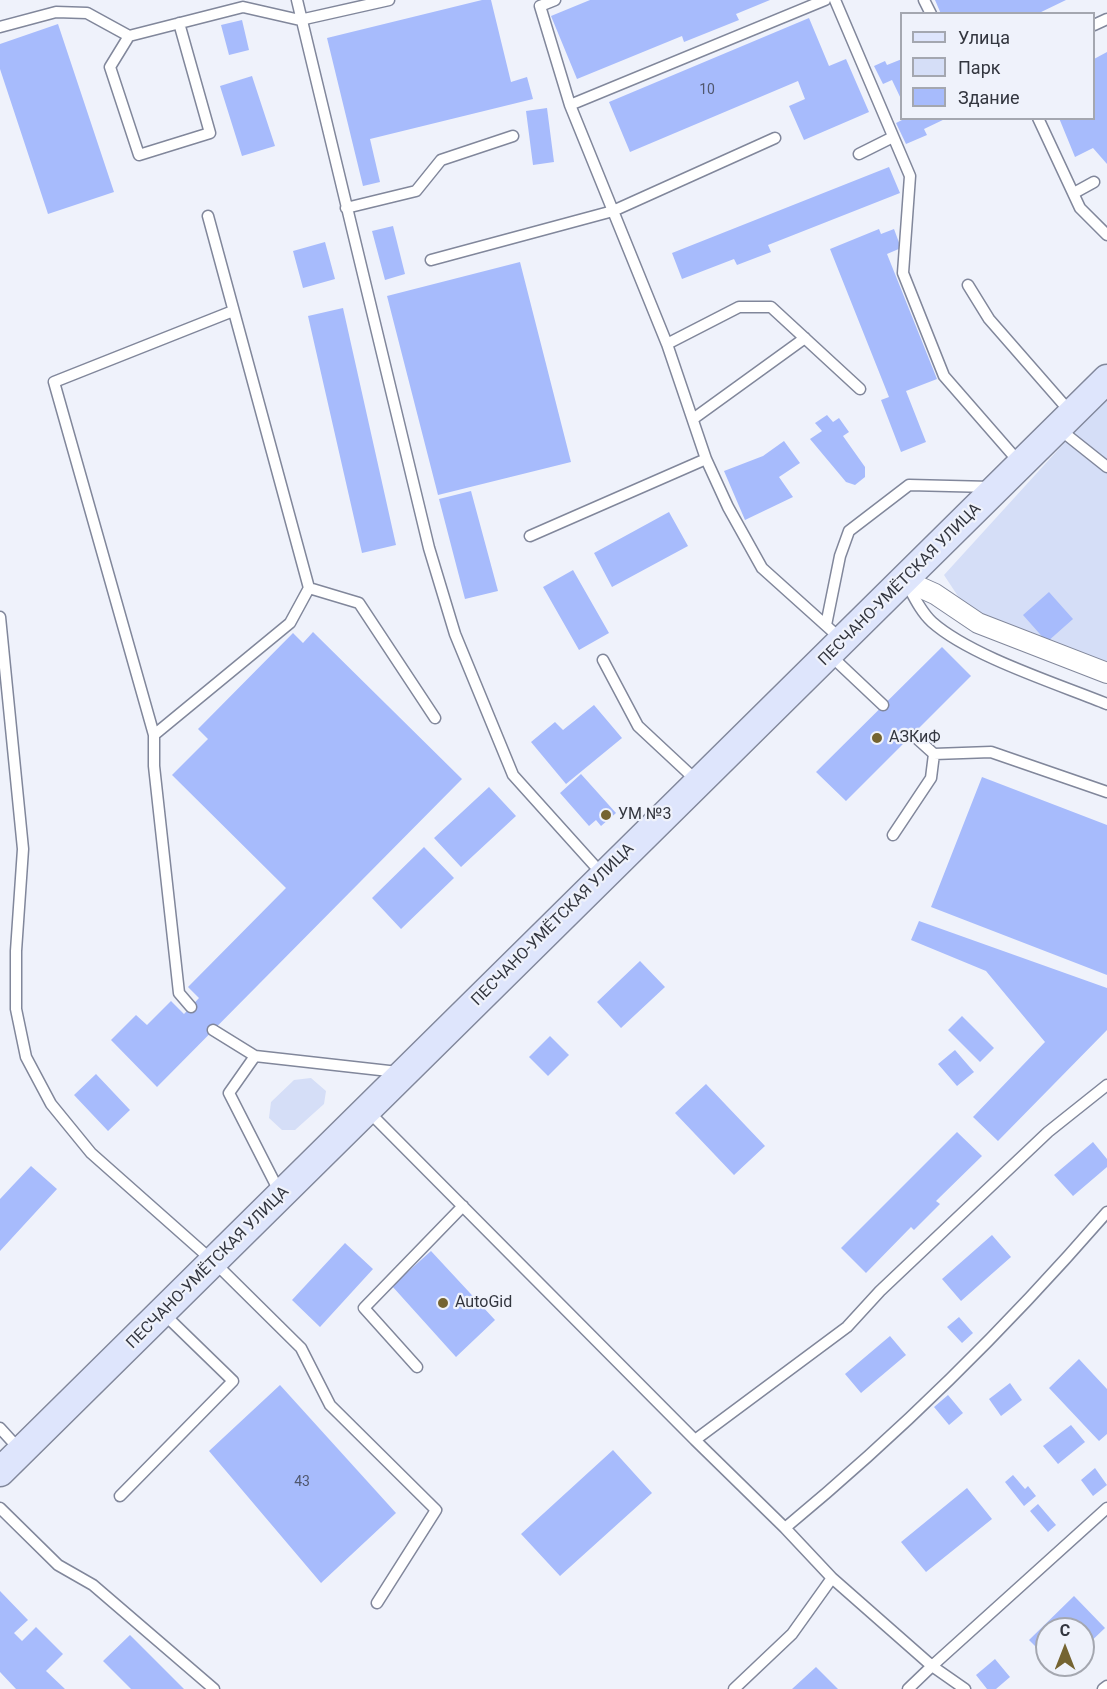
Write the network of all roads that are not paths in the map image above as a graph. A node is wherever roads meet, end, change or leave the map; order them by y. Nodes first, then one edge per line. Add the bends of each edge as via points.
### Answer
1 (297, 0) edge
2 (389, 0) edge
3 (555, 0) edge
4 (825, 0) edge
5 (835, 0) edge
6 (300, 20) junction
7 (179, 23) junction
8 (0, 27) edge
9 (129, 36) junction
10 (570, 105) junction
11 (1039, 120) edge
12 (513, 136) dead end
13 (893, 137) junction
14 (775, 138) dead end
15 (859, 154) dead end
16 (1094, 182) dead end
17 (1074, 193) junction
18 (346, 208) junction
19 (613, 211) junction
20 (208, 216) dead end
21 (1107, 235) edge
22 (430, 260) dead end
23 (968, 285) dead end
24 (233, 310) junction
25 (805, 338) junction
26 (667, 344) junction
27 (1107, 379) edge
28 (860, 388) dead end
29 (693, 419) junction
30 (1065, 421) junction
31 (706, 459) junction
32 (1022, 465) junction
33 (1107, 467) edge
34 (999, 487) junction
35 (530, 536) dead end
36 (906, 581) junction
37 (309, 588) junction
38 (0, 617) edge
39 (833, 640) junction
40 (603, 660) dead end
41 (1107, 673) edge
42 (5, 694) edge
43 (1107, 704) edge
44 (883, 705) dead end
45 (435, 718) dead end
46 (154, 735) junction
47 (913, 735) dead end
48 (934, 754) junction
49 (697, 781) junction
50 (1107, 792) edge
51 (893, 835) dead end
52 (603, 874) junction
53 (190, 1007) dead end
54 (213, 1030) dead end
55 (255, 1056) junction
56 (407, 1073) junction
57 (1107, 1085) edge
58 (368, 1111) junction
59 (282, 1196) junction
60 (463, 1206) junction
61 (1107, 1212) edge
62 (214, 1262) junction
63 (163, 1313) junction
64 (417, 1367) dead end
65 (0, 1428) edge
66 (695, 1440) junction
67 (22, 1452) junction
68 (0, 1472) edge
69 (120, 1496) dead end
70 (1107, 1508) edge
71 (0, 1509) edge
72 (785, 1528) junction
73 (832, 1578) junction
74 (377, 1603) dead end
75 (932, 1666) junction
76 (1107, 1686) edge
77 (914, 1687) edge
78 (214, 1689) edge
79 (734, 1689) edge
80 (965, 1689) edge
81 (1103, 1689) edge

1 - 6 lane
2 - 6 lane
3 - 10 lane via 540,6
4 - 10 lane
5 - 13 lane
6 - 7 lane via 243,7
6 - 18 lane
7 - 9 lane
7 - 9 lane via 210,133 139,155 110,67
8 - 9 lane via 56,12 87,13
10 - 19 lane
11 - 17 lane
12 - 18 lane via 441,159 416,191
13 - 15 lane
13 - 32 lane via 910,176 903,273 907,284 944,376
14 - 19 lane
16 - 17 lane
17 - 21 lane via 1080,208
18 - 52 lane via 429,548 455,634 513,776
19 - 22 lane
19 - 26 lane
20 - 24 lane
23 - 30 lane
24 - 37 lane
24 - 46 lane via 54,382
25 - 26 lane via 771,307 739,307
25 - 28 lane
25 - 29 lane
26 - 29 lane
27 - 30 main road, ПЕСЧАНО-УМЁТСКАЯ УЛИЦА
29 - 31 lane
30 - 32 main road, ПЕСЧАНО-УМЁТСКАЯ УЛИЦА
30 - 33 lane
31 - 35 lane
31 - 39 lane via 762,568
32 - 34 main road, ПЕСЧАНО-УМЁТСКАЯ УЛИЦА
34 - 36 main road, ПЕСЧАНО-УМЁТСКАЯ УЛИЦА
34 - 39 lane via 909,485 849,531 840,556
36 - 39 main road, ПЕСЧАНО-УМЁТСКАЯ УЛИЦА
36 - 41 street via 935,594 978,623
36 - 43 lane via 916,603 932,622 971,647
37 - 45 lane via 359,603
37 - 46 lane via 290,624
38 - 42 lane
39 - 44 lane
39 - 49 main road, ПЕСЧАНО-УМЁТСКАЯ УЛИЦА
40 - 49 lane via 638,726
42 - 62 lane via 23,849 16,1009 26,1057 51,1104 91,1153
46 - 53 lane via 179,993
47 - 48 lane
48 - 50 lane via 991,752
48 - 51 lane via 931,778
49 - 52 main road, ПЕСЧАНО-УМЁТСКАЯ УЛИЦА
52 - 56 main road, ПЕСЧАНО-УМЁТСКАЯ УЛИЦА
54 - 55 lane
55 - 56 lane
55 - 59 lane via 229,1093
56 - 58 main road, ПЕСЧАНО-УМЁТСКАЯ УЛИЦА
57 - 66 lane via 1048,1132 847,1327
58 - 59 main road, ПЕСЧАНО-УМЁТСКАЯ УЛИЦА
58 - 60 lane
59 - 62 main road, ПЕСЧАНО-УМЁТСКАЯ УЛИЦА
60 - 64 lane via 364,1308
60 - 66 lane
61 - 72 lane via 1060,1266 856,1470
62 - 63 main road, ПЕСЧАНО-УМЁТСКАЯ УЛИЦА
62 - 74 lane via 301,1348 330,1405 436,1510
63 - 67 main road, ПЕСЧАНО-УМЁТСКАЯ УЛИЦА
63 - 69 lane via 233,1382
65 - 67 lane
66 - 72 lane
67 - 68 main road, ПЕСЧАНО-УМЁТСКАЯ УЛИЦА
70 - 75 lane
71 - 78 lane via 58,1565 93,1585
72 - 73 lane
73 - 75 lane
73 - 79 lane via 792,1634
75 - 77 lane
75 - 80 lane
76 - 81 lane

